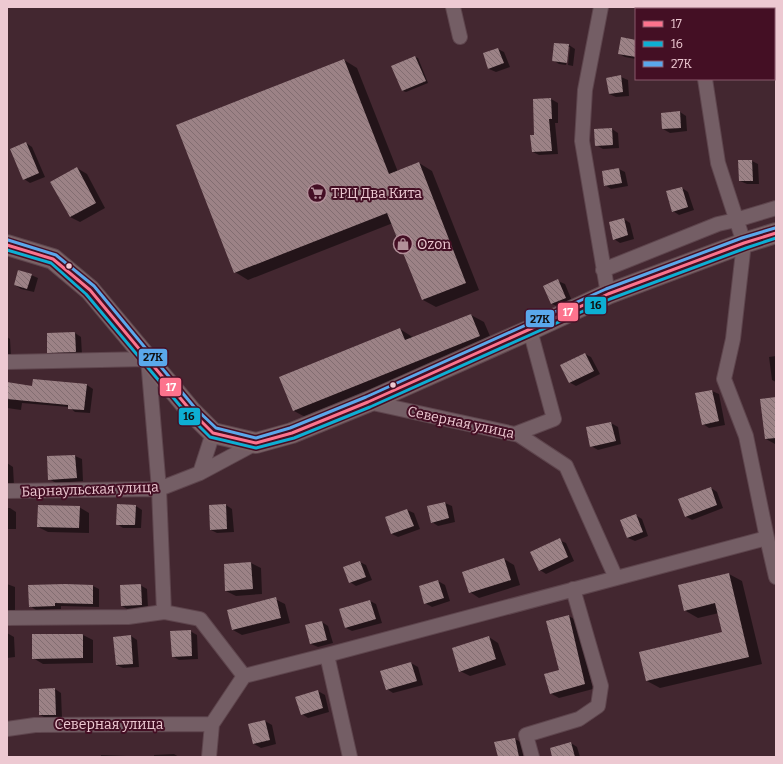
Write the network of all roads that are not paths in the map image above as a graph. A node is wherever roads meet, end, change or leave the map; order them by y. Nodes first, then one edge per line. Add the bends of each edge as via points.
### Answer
1 (454, 7) edge
2 (601, 7) edge
3 (460, 37) dead end
4 (705, 80) edge
5 (776, 208) edge
6 (736, 220) junction
7 (776, 233) edge
8 (744, 243) junction
9 (7, 245) edge
10 (603, 270) junction
11 (608, 294) junction
12 (530, 330) junction
13 (148, 359) junction
14 (7, 362) edge
15 (368, 402) junction
16 (213, 433) junction
17 (515, 434) junction
18 (256, 443) junction
19 (200, 473) junction
20 (159, 489) junction
21 (7, 492) edge
22 (767, 538) junction
23 (776, 577) edge
24 (616, 578) junction
25 (573, 589) junction
26 (164, 612) junction
27 (7, 618) edge
28 (327, 655) junction
29 (244, 676) junction
30 (212, 724) junction
31 (7, 729) edge
32 (209, 757) edge
33 (350, 757) edge
34 (532, 757) edge

1 - 3 street
2 - 10 street via 585,90 582,142
4 - 6 street via 718,163
5 - 6 street
6 - 8 street
6 - 10 street via 718,224
7 - 8 street
8 - 11 street
8 - 22 street via 732,339 724,379 746,436
9 - 13 street via 53,259 90,290
10 - 11 street
11 - 12 street
12 - 15 street
12 - 17 street via 554,420
13 - 14 street
13 - 16 street via 191,411
13 - 20 street
15 - 17 street, Северная улица
15 - 18 street via 292,433
16 - 18 street
16 - 19 street
17 - 24 street, Северная улица via 519,434 566,466
18 - 19 street, Барнаульская улица
19 - 20 street, Барнаульская улица
20 - 21 street, Барнаульская улица
20 - 26 street
22 - 23 street
22 - 24 street
24 - 25 street
25 - 28 street
25 - 34 street via 601,686 598,706 579,719 526,735
26 - 27 street via 128,617
26 - 29 street via 200,619
28 - 29 street
28 - 33 street
29 - 30 street
30 - 31 street, Северная улица via 35,725
30 - 32 street

